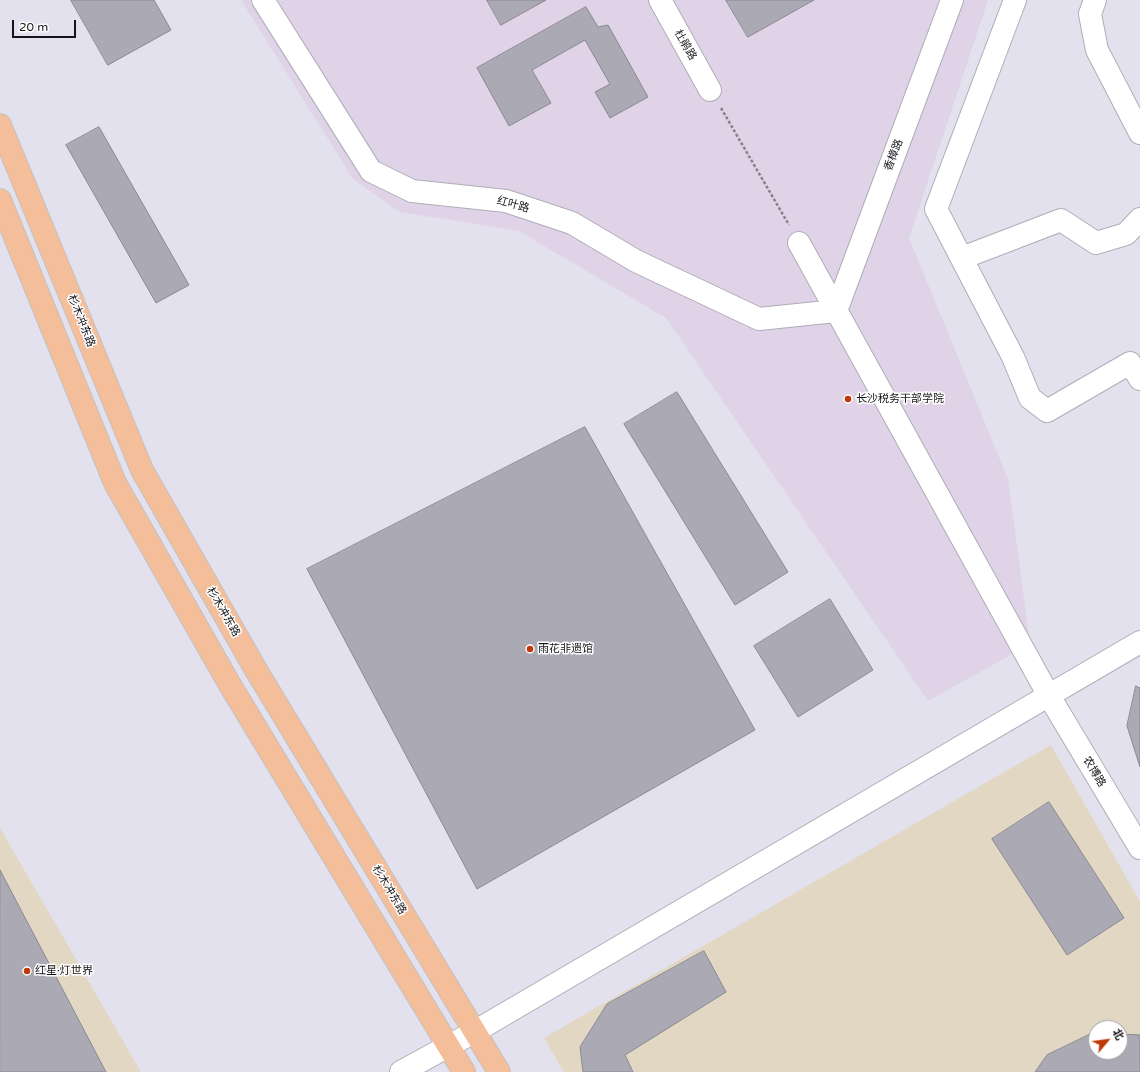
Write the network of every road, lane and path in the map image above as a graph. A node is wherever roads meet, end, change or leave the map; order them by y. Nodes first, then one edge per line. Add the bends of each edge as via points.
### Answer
1 (263, 0) edge
2 (660, 0) edge
3 (952, 0) edge
4 (1015, 0) edge
5 (1095, 0) edge
6 (710, 90) joint
7 (0, 125) edge
8 (1140, 133) edge
9 (0, 200) edge
10 (1140, 220) edge
11 (799, 243) joint
12 (962, 258) junction
13 (836, 311) junction
14 (1138, 365) edge
15 (1140, 642) edge
16 (1049, 696) junction
17 (1140, 848) edge
18 (474, 1032) junction
19 (448, 1046) junction
20 (401, 1072) edge
21 (464, 1072) edge
22 (498, 1072) edge

1 - 13 street, 红叶路 via 371,171 412,191 506,201 572,223 636,261 759,319
2 - 6 street, 杜鹃路
3 - 13 street, 香樟路
4 - 12 street via 936,209
5 - 8 street via 1090,14 1097,50
6 - 11 path
7 - 18 main road, 杉木冲东路 via 142,470 256,670
9 - 19 main road via 115,483 230,685
10 - 12 street via 1126,234 1096,243 1061,220
11 - 13 street, 农博路
12 - 14 street via 1013,357 1030,398 1047,411 1130,363
13 - 16 street, 农博路
15 - 16 street
16 - 17 street, 农博路
16 - 18 street
18 - 19 street
18 - 22 main road, 杉木冲东路
19 - 20 street
19 - 21 main road

